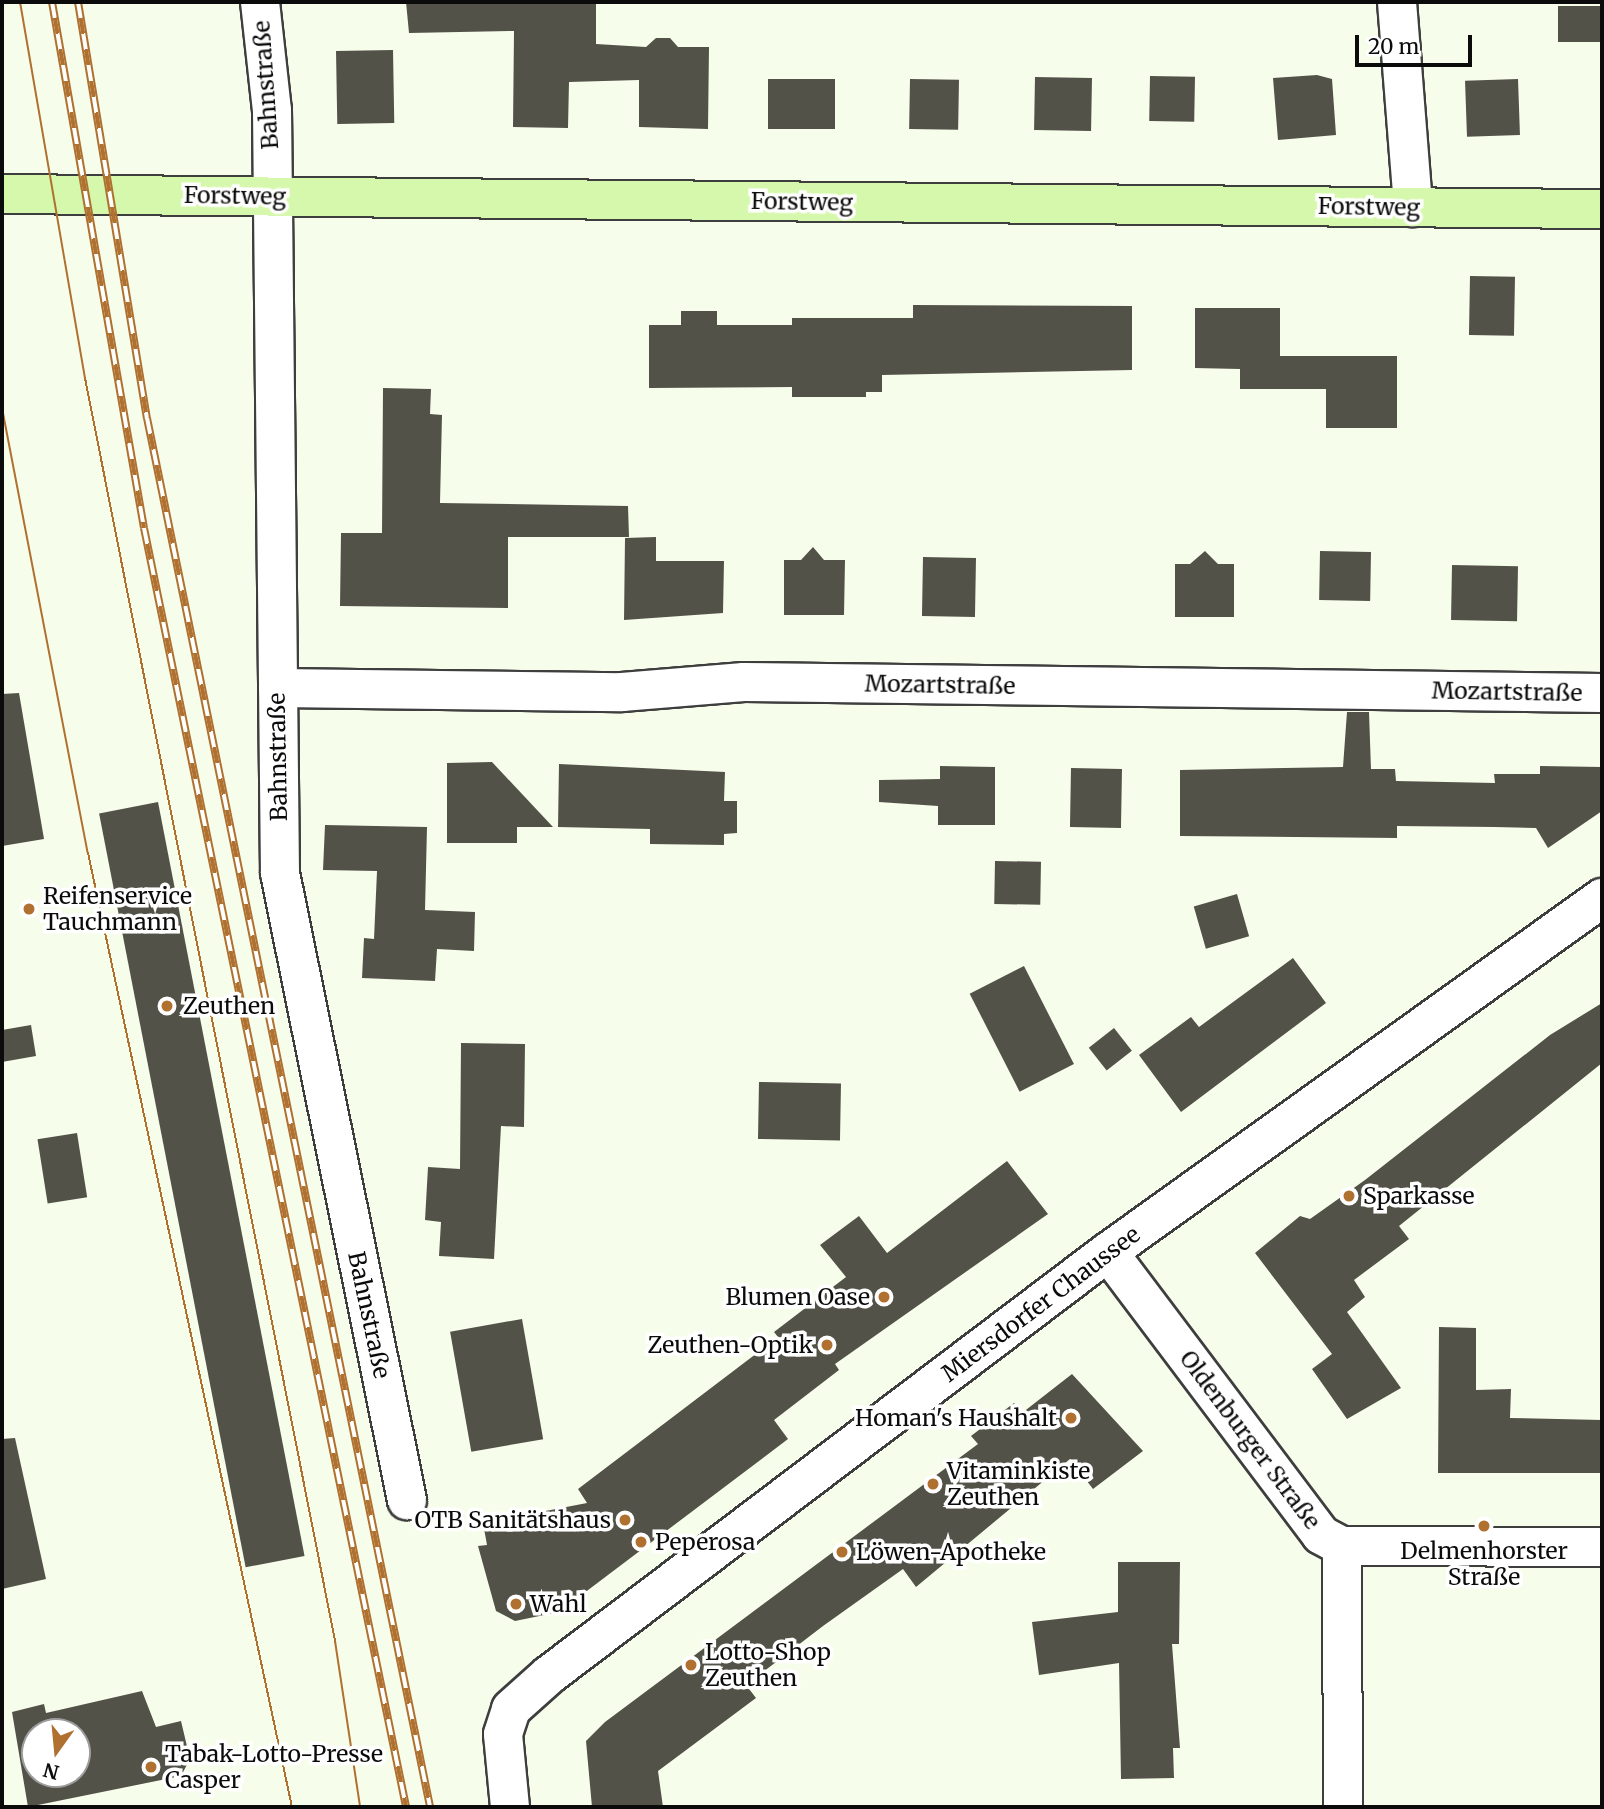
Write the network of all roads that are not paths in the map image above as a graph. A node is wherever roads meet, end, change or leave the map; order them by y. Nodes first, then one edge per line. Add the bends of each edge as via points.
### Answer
1 (260, 2) edge
2 (1397, 2) edge
3 (2, 194) edge
4 (271, 197) junction
5 (1413, 208) junction
6 (1602, 209) edge
7 (278, 688) junction
8 (1602, 693) edge
9 (1602, 898) edge
10 (1108, 1252) junction
11 (407, 1500) dead end
12 (1342, 1546) junction
13 (1602, 1547) edge
14 (510, 1807) edge
15 (1343, 1807) edge

1 - 4 street, Bahnstraße via 272,110
2 - 5 street
3 - 4 main road, Forstweg
4 - 5 main road, Forstweg
4 - 7 street, Bahnstraße
5 - 6 main road, Forstweg
7 - 8 street, Mozartstraße via 622,692 744,682
7 - 11 street, Bahnstraße via 286,914
9 - 10 street, Miersdorfer Chaussee
10 - 12 street, Oldenburger Straße via 1321,1535
10 - 14 street, Miersdorfer Chaussee via 703,1565 549,1675 511,1709 503,1734
12 - 13 street
12 - 15 street, Oldenburger Straße

